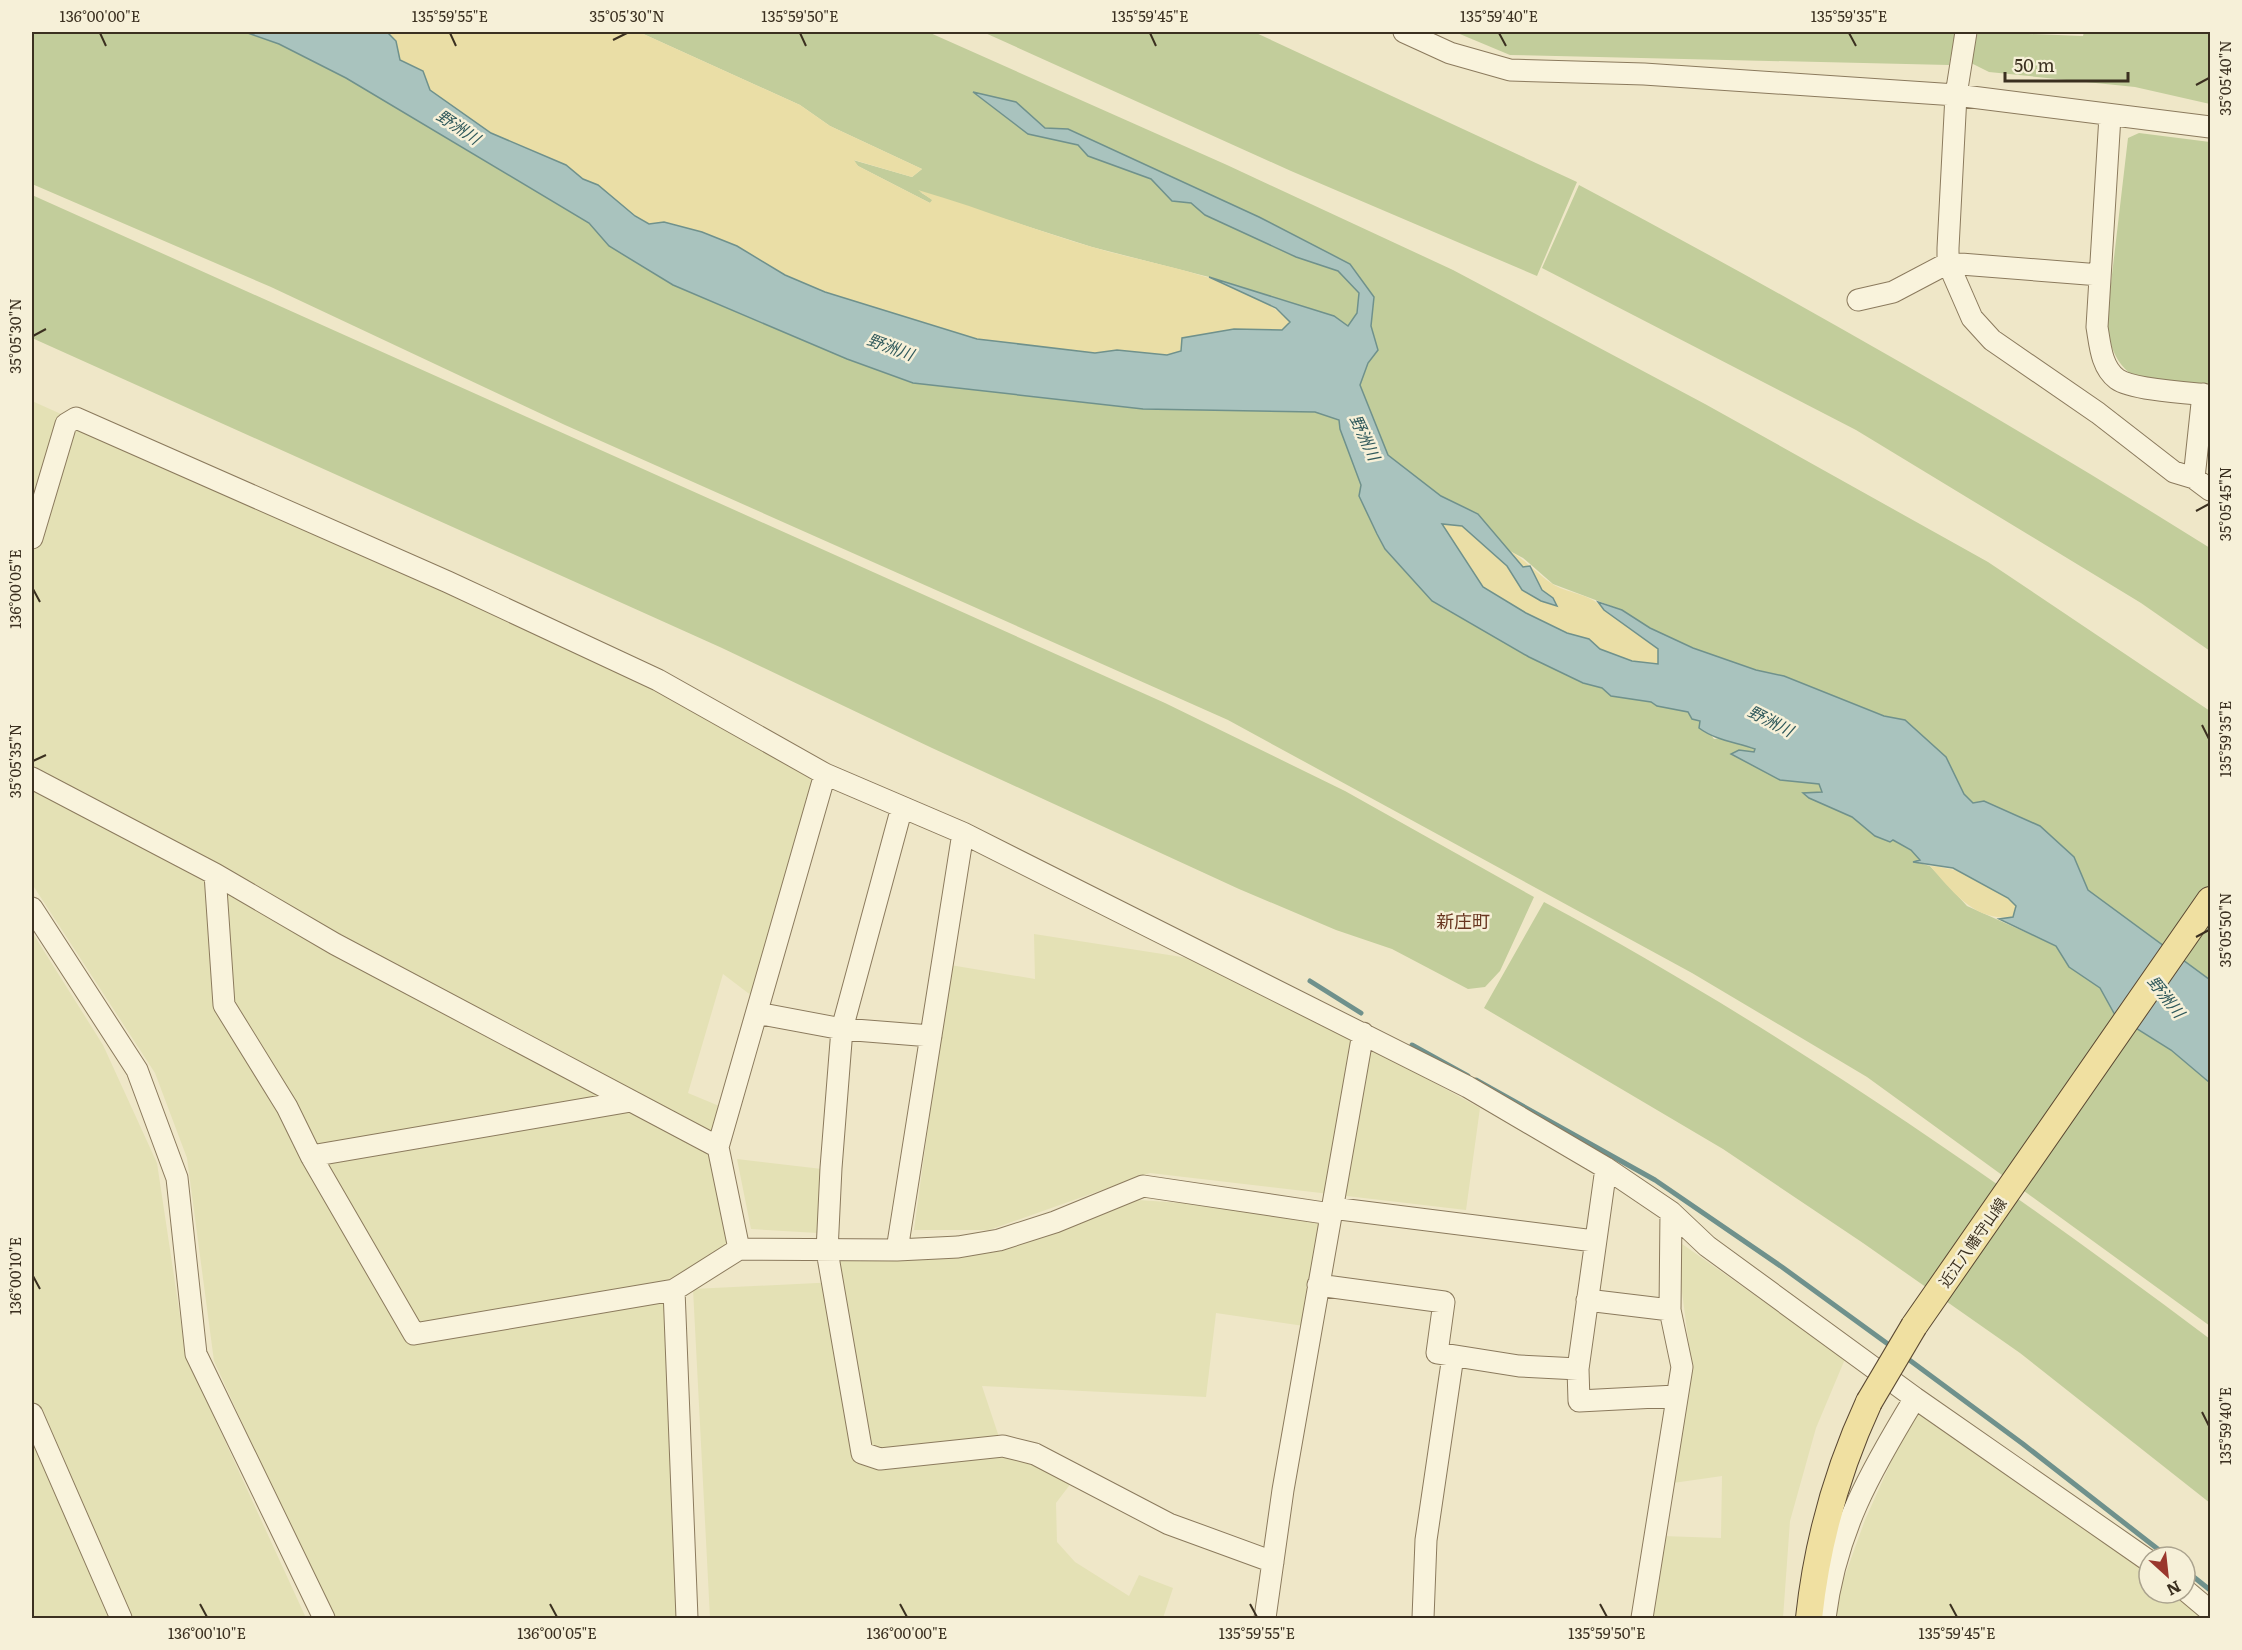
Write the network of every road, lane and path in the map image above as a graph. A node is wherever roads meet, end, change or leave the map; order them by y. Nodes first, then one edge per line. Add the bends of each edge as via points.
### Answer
1 (1404, 32) edge
2 (1966, 32) edge
3 (1956, 95) junction
4 (2110, 116) junction
5 (2211, 127) edge
6 (1948, 263) junction
7 (2100, 275) junction
8 (1858, 300) dead end
9 (2207, 395) edge
10 (2202, 484) edge
11 (32, 538) edge
12 (825, 774) junction
13 (32, 778) edge
14 (902, 807) junction
15 (963, 833) junction
16 (215, 874) junction
17 (2211, 900) edge
18 (32, 908) edge
19 (757, 1013) junction
20 (842, 1029) junction
21 (1363, 1033) junction
22 (931, 1036) junction
23 (632, 1101) junction
24 (718, 1147) junction
25 (311, 1156) junction
26 (1606, 1168) junction
27 (1331, 1211) junction
28 (1671, 1212) junction
29 (1594, 1241) junction
30 (739, 1249) junction
31 (897, 1250) junction
32 (827, 1251) junction
33 (1318, 1285) junction
34 (674, 1290) junction
35 (1587, 1300) junction
36 (1670, 1310) junction
37 (1453, 1356) junction
38 (1578, 1369) junction
39 (1676, 1396) junction
40 (1915, 1398) junction
41 (32, 1414) edge
42 (2137, 1553) edge
43 (1273, 1562) junction
44 (2197, 1600) edge
45 (2211, 1611) edge
46 (1273, 1617) edge
47 (121, 1618) edge
48 (324, 1618) edge
49 (687, 1618) edge
50 (1423, 1618) edge
51 (1642, 1618) edge
52 (1809, 1618) edge
53 (1825, 1618) edge

1 - 3 street via 1450,53 1510,70 1644,74
2 - 3 street
3 - 4 street
3 - 6 street
4 - 5 street
4 - 7 street
6 - 7 street
6 - 8 street via 1893,292
6 - 10 street via 1972,318 1992,340 2090,406 2174,472
7 - 9 street via 2097,327 2106,366 2118,379 2146,388
9 - 10 street
11 - 12 street via 66,424 76,418 448,582 658,680
12 - 14 street
12 - 19 street
13 - 16 street
14 - 15 street
14 - 20 street
15 - 21 street
15 - 22 street
16 - 23 street via 334,944
16 - 25 street via 225,1005 287,1107
17 - 52 main road, 近江八幡守山線, bridge via 1917,1321 1869,1402 1833,1494 1814,1574
18 - 48 street via 137,1070 177,1178 196,1354
19 - 20 street
19 - 24 street
20 - 22 street
20 - 32 street
21 - 26 street via 1468,1087
21 - 27 street
22 - 31 street
23 - 24 street
23 - 25 street
24 - 30 street
25 - 34 street via 414,1334
26 - 28 street
26 - 29 street
27 - 29 street
27 - 31 street via 1143,1186 999,1240
27 - 33 street
28 - 36 street
28 - 40 street via 1707,1246
29 - 35 street
30 - 32 street
30 - 34 street
31 - 32 street
32 - 43 street via 862,1453 880,1459 1003,1446 1035,1454 1169,1524
33 - 37 street via 1443,1302 1437,1353
33 - 43 street
34 - 49 street
35 - 36 street
35 - 38 street
36 - 39 street via 1682,1367
37 - 38 street via 1519,1366
37 - 50 street via 1426,1540
38 - 39 street via 1579,1401
39 - 51 street
40 - 42 street
40 - 53 street via 1857,1498 1839,1544
41 - 47 street
43 - 46 street
44 - 45 street

